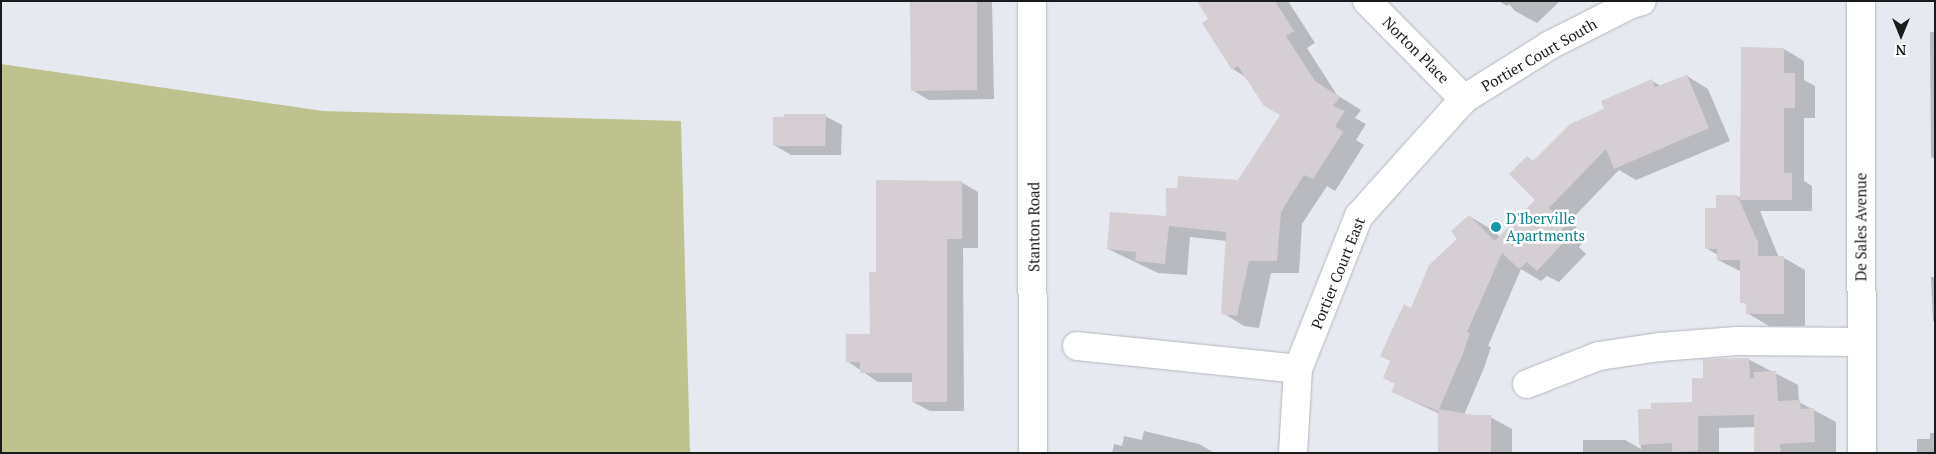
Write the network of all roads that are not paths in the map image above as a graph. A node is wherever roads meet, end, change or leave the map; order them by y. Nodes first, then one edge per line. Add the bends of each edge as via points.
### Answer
1 (1032, 1) edge
2 (1366, 1) edge
3 (1642, 1) edge
4 (1861, 1) edge
5 (1464, 99) junction
6 (1862, 342) junction
7 (1076, 346) dead end
8 (1298, 369) junction
9 (1527, 384) dead end
10 (1033, 453) edge
11 (1293, 453) edge
12 (1862, 453) edge

1 - 10 street, Stanton Road
2 - 5 street, Norton Place
3 - 5 street, Portier Court South via 1550,45
4 - 6 street, De Sales Avenue
5 - 8 street, Portier Court East via 1359,216
6 - 9 street via 1737,341 1660,347 1599,356
6 - 12 street, De Sales Avenue
7 - 8 street
8 - 11 street, Portier Court East

